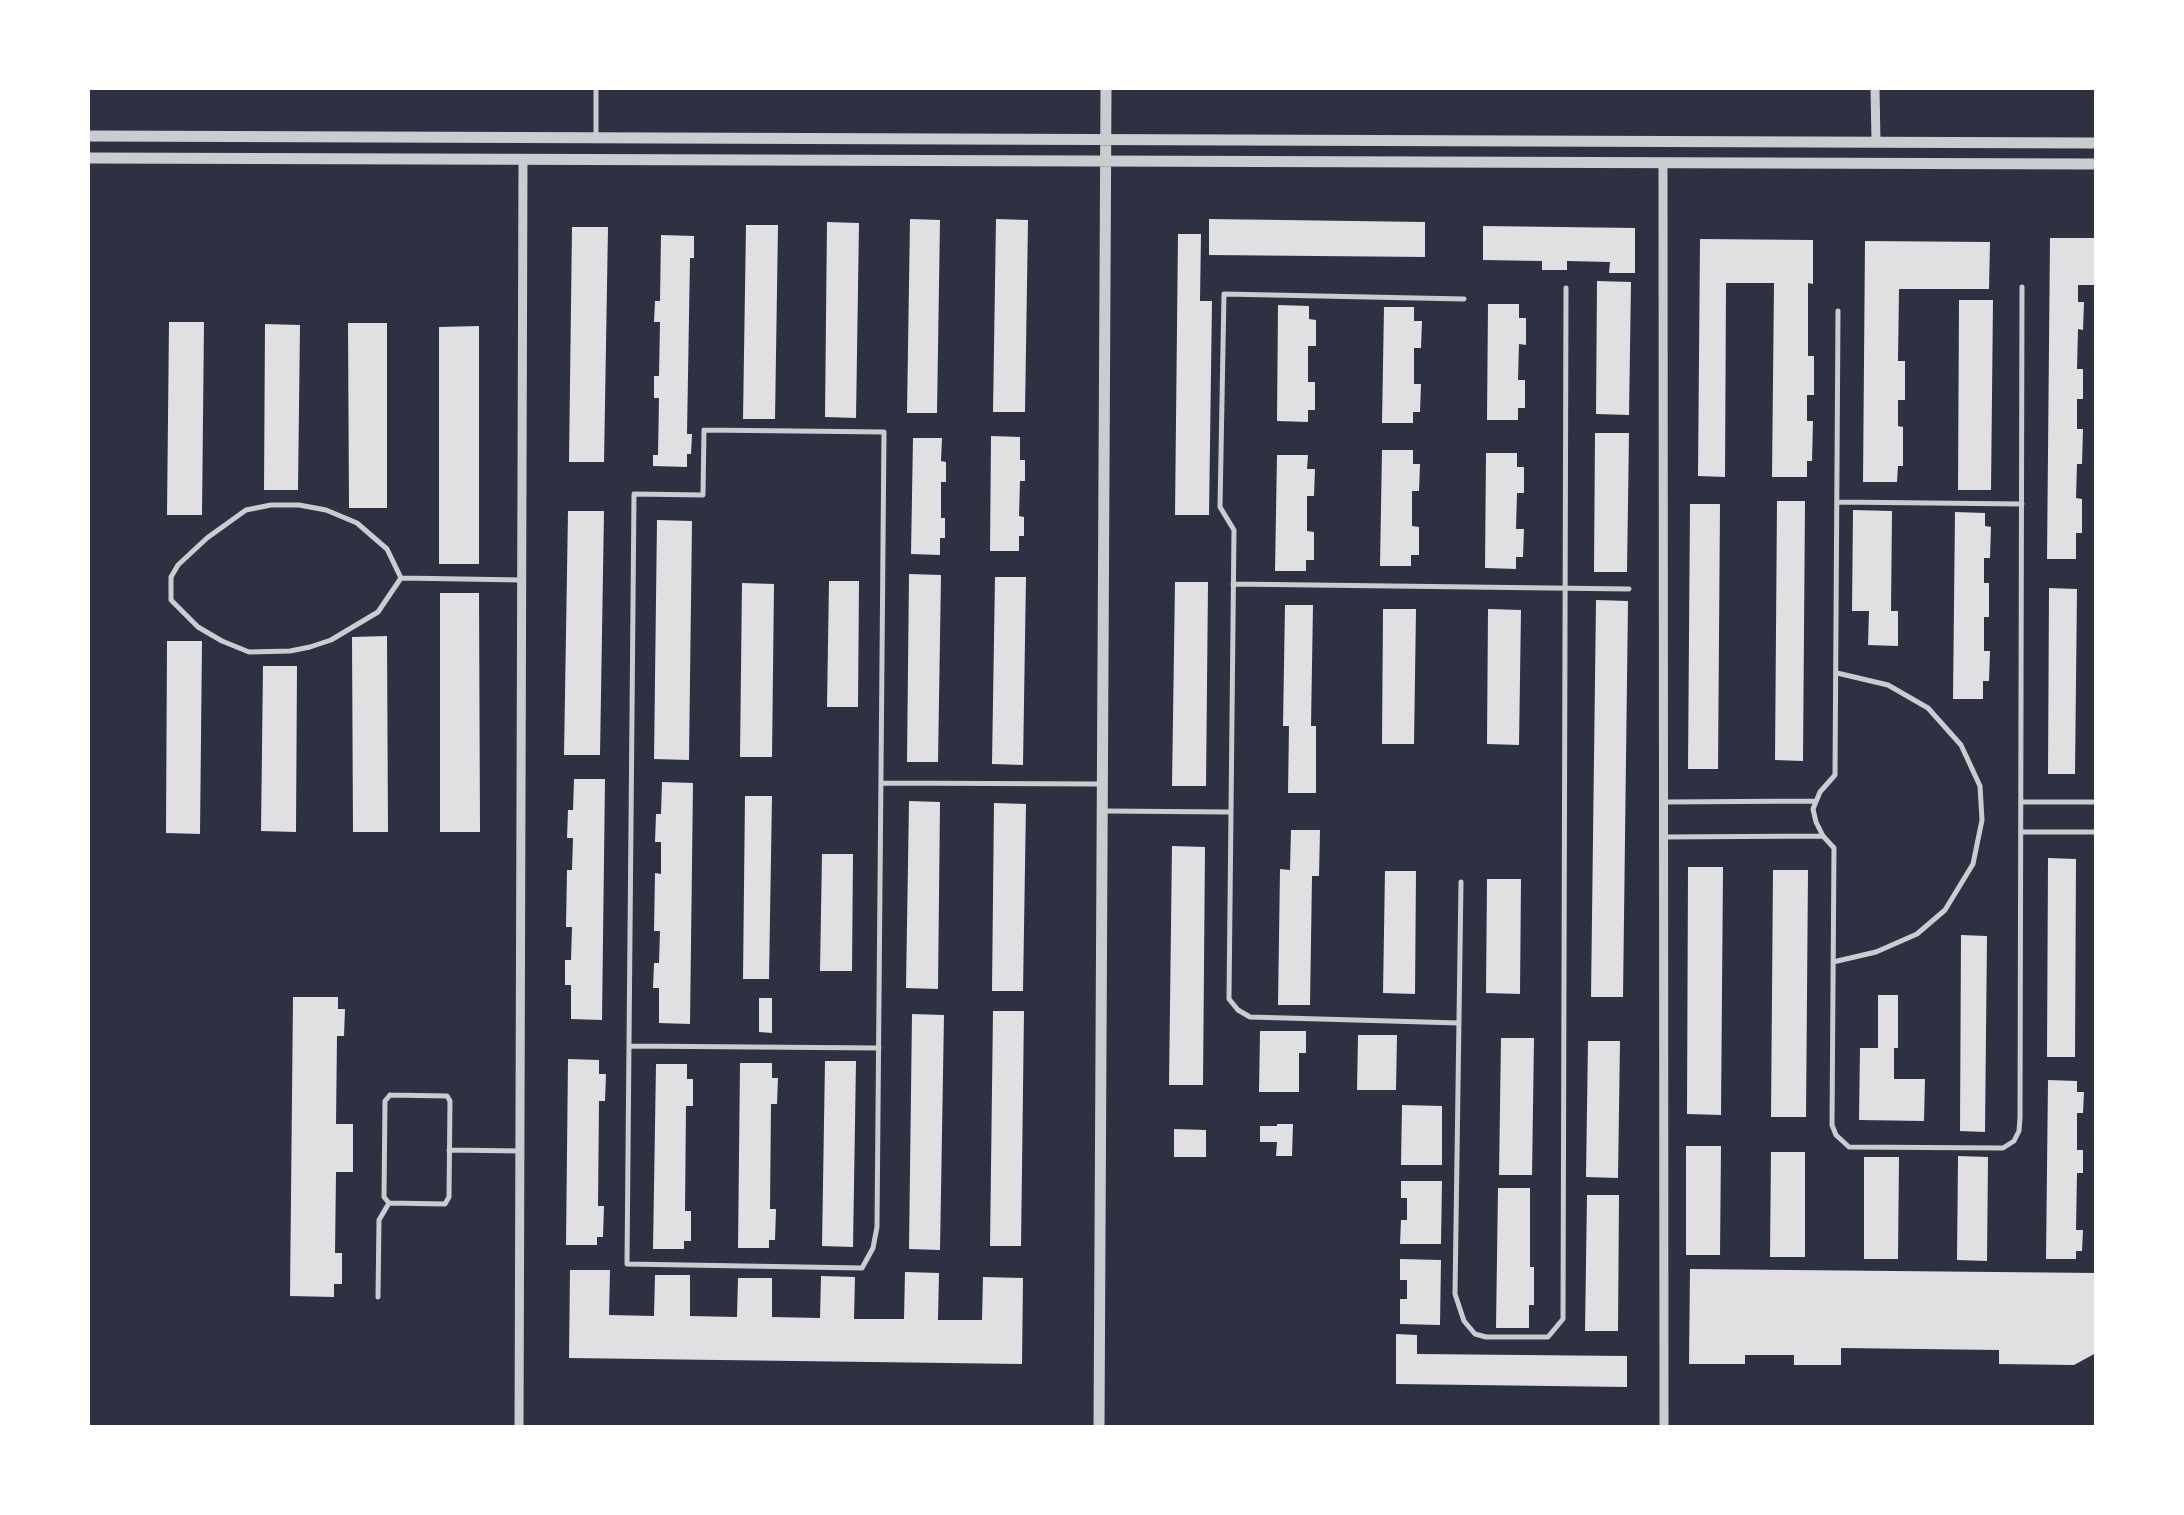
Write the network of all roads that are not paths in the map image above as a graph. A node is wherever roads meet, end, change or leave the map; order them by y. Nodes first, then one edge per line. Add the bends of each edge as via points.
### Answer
1 (596, 88) edge
2 (1106, 88) edge
3 (1876, 88) edge
4 (88, 136) edge
5 (596, 138) junction
6 (1105, 139) junction
7 (1876, 142) junction
8 (2096, 143) edge
9 (88, 158) edge
10 (523, 159) junction
11 (1105, 161) junction
12 (1663, 163) junction
13 (2096, 164) edge
14 (2022, 287) dead end
15 (1566, 288) dead end
16 (1464, 299) dead end
17 (1838, 311) dead end
18 (1836, 502) junction
19 (2022, 504) junction
20 (401, 578) junction
21 (522, 580) junction
22 (1233, 584) junction
23 (1565, 588) junction
24 (1629, 589) dead end
25 (1835, 673) junction
26 (881, 783) junction
27 (1102, 784) junction
28 (1816, 801) junction
29 (1664, 802) junction
30 (2021, 802) junction
31 (2096, 802) edge
32 (1102, 811) junction
33 (1230, 812) junction
34 (2021, 832) junction
35 (2096, 832) edge
36 (1664, 836) junction
37 (1823, 836) junction
38 (1462, 882) dead end
39 (1833, 962) junction
40 (1459, 1022) junction
41 (629, 1046) junction
42 (878, 1048) junction
43 (450, 1150) junction
44 (520, 1150) junction
45 (389, 1203) junction
46 (378, 1297) dead end
47 (519, 1428) edge
48 (1099, 1428) edge
49 (1664, 1428) edge

1 - 5 lane
2 - 6 street
3 - 7 street
4 - 5 street
5 - 6 street
6 - 7 street
6 - 11 street
7 - 8 street
9 - 10 street
10 - 11 street
10 - 21 street
11 - 12 street
11 - 27 street
12 - 13 street
12 - 29 street
14 - 19 lane
15 - 23 lane
16 - 22 lane via 1224,294 1220,508 1234,530
17 - 18 lane
18 - 19 lane
18 - 25 lane
19 - 30 lane
20 - 20 lane via 388,548 357,523 326,510 270,504 246,510 192,551 171,576 171,600 222,641 249,652 290,652 330,640 378,612
20 - 21 lane
21 - 44 street
22 - 23 lane
22 - 33 lane
23 - 24 lane
23 - 40 lane via 1563,1319 1548,1337 1475,1334 1455,1294
25 - 28 lane via 1834,775
25 - 39 lane via 1888,685 1928,708 1960,745 1980,786 1982,820 1973,864 1945,910 1916,934
26 - 27 lane
26 - 41 lane via 884,432 704,430 704,495 634,494
26 - 42 lane
27 - 32 street
28 - 29 lane
28 - 37 lane
29 - 36 street
30 - 31 lane
30 - 34 lane
32 - 33 lane
32 - 48 street
33 - 40 lane via 1228,1000 1238,1010 1250,1017
34 - 35 lane
34 - 39 lane via 2020,1118 2014,1141 2003,1148 1849,1148 1832,1125
36 - 37 lane
36 - 49 street
37 - 39 lane via 1834,848
38 - 40 lane
41 - 42 lane
41 - 42 lane via 627,1264 862,1268 877,1227
43 - 44 lane
43 - 45 lane via 445,1204
43 - 45 lane via 446,1096 390,1095 384,1158
44 - 47 street
45 - 46 lane via 380,1220

